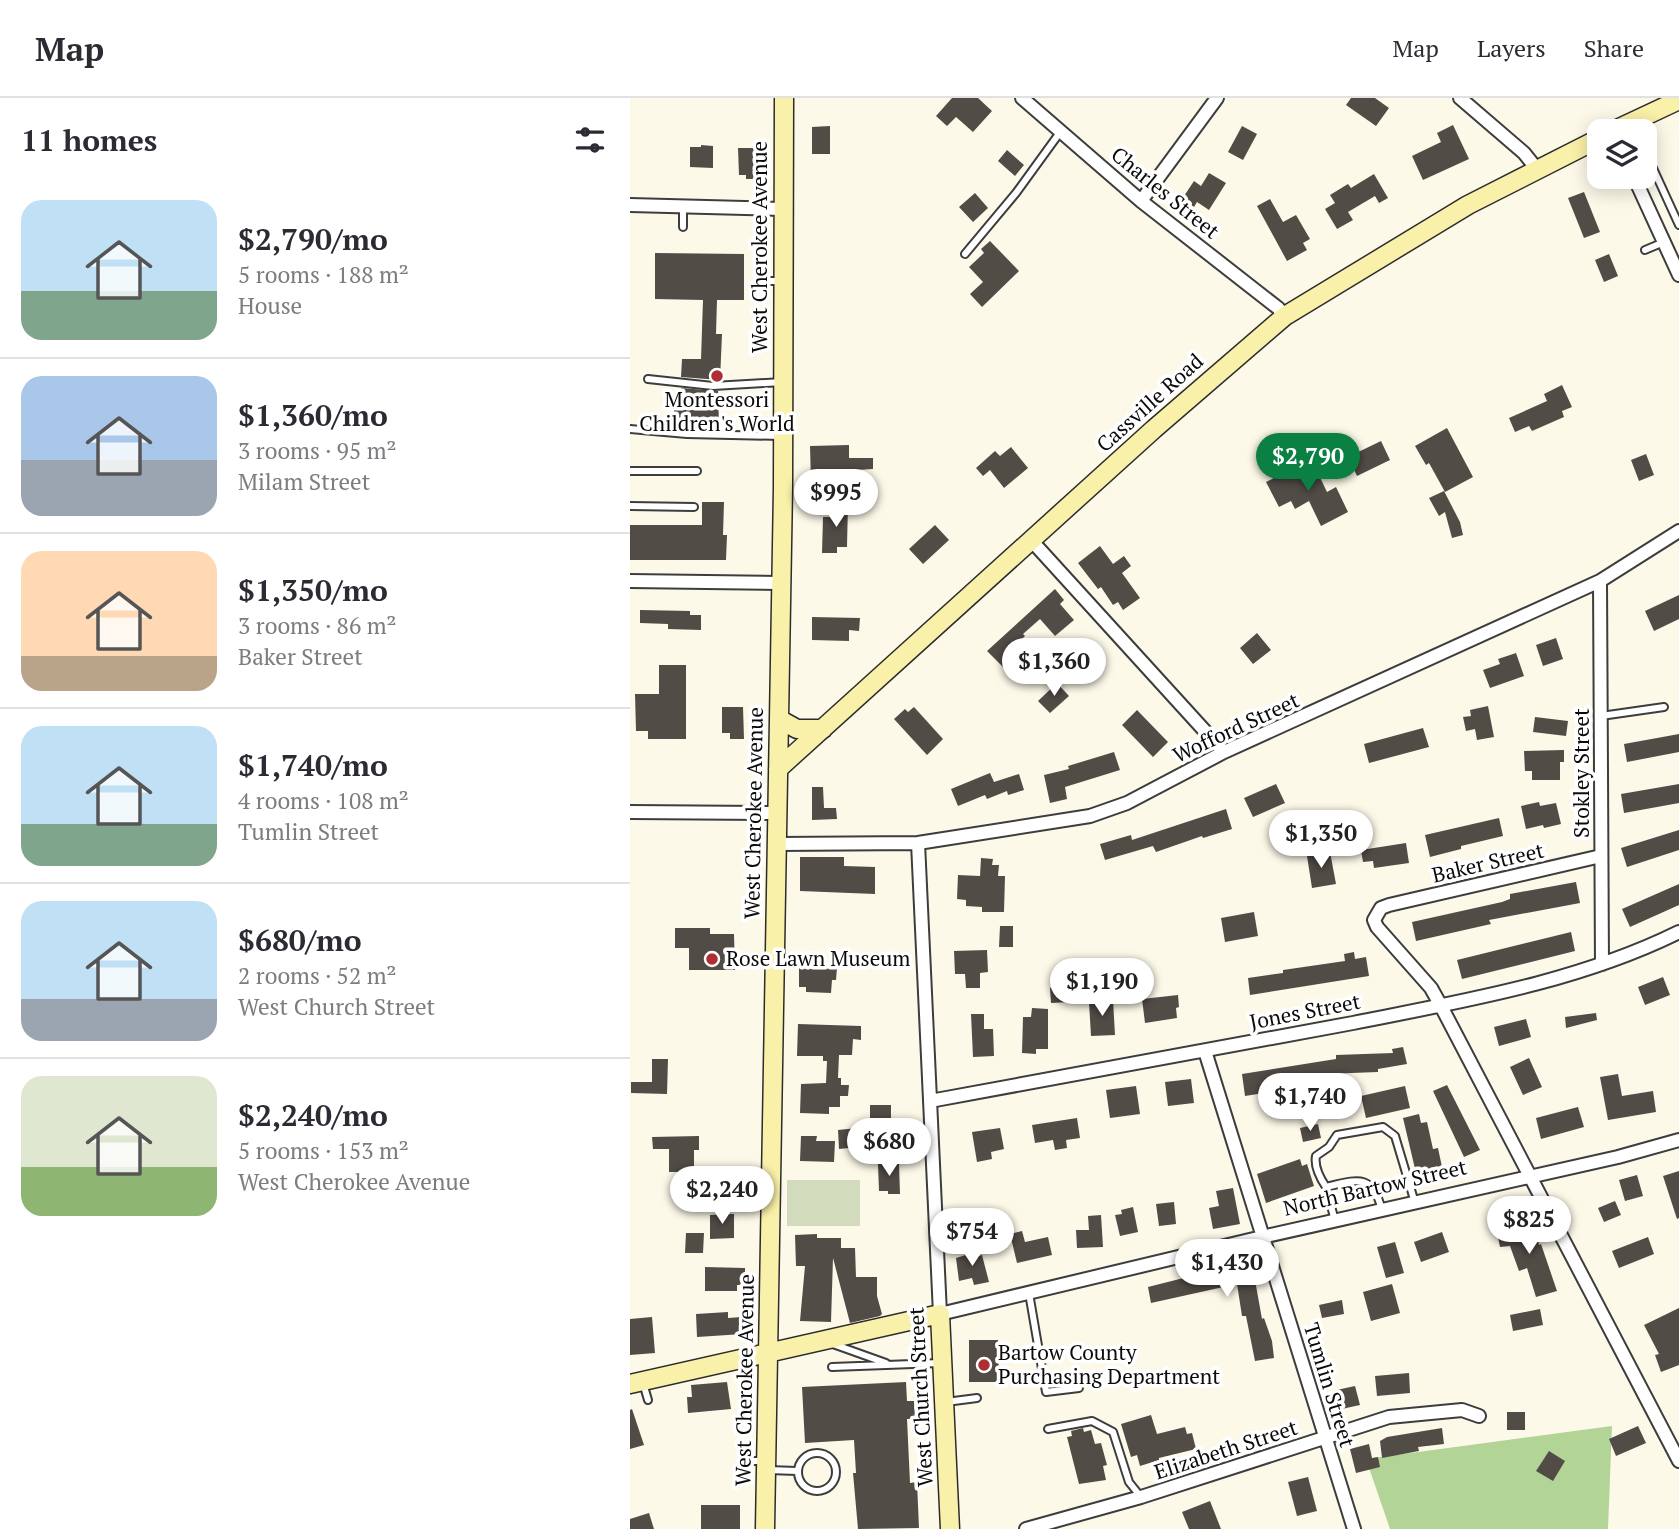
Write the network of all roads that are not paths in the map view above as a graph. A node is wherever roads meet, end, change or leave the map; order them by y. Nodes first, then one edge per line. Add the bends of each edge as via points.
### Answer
1 (783, 98) edge
2 (1022, 98) edge
3 (1217, 98) edge
4 (1460, 98) edge
5 (1679, 100) edge
6 (1639, 119) edge
7 (1061, 131) junction
8 (1587, 149) edge
9 (1536, 169) junction
10 (1657, 177) edge
11 (1640, 189) edge
12 (1141, 201) junction
13 (630, 205) edge
14 (683, 206) junction
15 (783, 209) junction
16 (1679, 225) edge
17 (683, 227) dead end
18 (1664, 242) junction
19 (1644, 250) dead end
20 (965, 254) dead end
21 (1679, 275) edge
22 (760, 281) dead end
23 (783, 281) junction
24 (1285, 316) junction
25 (648, 379) dead end
26 (783, 382) junction
27 (630, 429) edge
28 (783, 436) junction
29 (630, 471) edge
30 (697, 471) dead end
31 (630, 506) edge
32 (694, 507) dead end
33 (1679, 531) edge
34 (1031, 540) junction
35 (630, 581) edge
36 (1600, 581) junction
37 (781, 583) junction
38 (1664, 707) dead end
39 (1601, 716) junction
40 (779, 719) junction
41 (823, 729) junction
42 (1224, 752) junction
43 (778, 769) junction
44 (630, 812) edge
45 (777, 813) junction
46 (918, 843) junction
47 (777, 844) junction
48 (1601, 856) junction
49 (1679, 932) edge
50 (1602, 964) junction
51 (1441, 1006) junction
52 (1205, 1051) junction
53 (930, 1101) junction
54 (1679, 1140) edge
55 (1529, 1177) junction
56 (1326, 1187) junction
57 (1415, 1203) junction
58 (1382, 1211) junction
59 (1335, 1221) junction
60 (1262, 1237) junction
61 (1029, 1293) junction
62 (940, 1314) junction
63 (822, 1340) junction
64 (768, 1354) junction
65 (942, 1363) junction
66 (891, 1364) junction
67 (832, 1367) dead end
68 (636, 1382) edge
69 (1079, 1388) dead end
70 (977, 1398) dead end
71 (648, 1400) dead end
72 (944, 1402) junction
73 (1479, 1416) dead end
74 (1048, 1429) dead end
75 (1325, 1438) junction
76 (745, 1461) dead end
77 (1679, 1461) edge
78 (766, 1465) junction
79 (797, 1471) junction
80 (1140, 1497) junction
81 (765, 1529) edge
82 (950, 1529) edge
83 (1026, 1529) edge
84 (1354, 1529) edge

1 - 15 main road, West Cherokee Avenue
2 - 7 street, Charles Street
3 - 12 street
4 - 9 street
5 - 6 main road
7 - 12 street, Charles Street
7 - 20 lane
8 - 9 main road, Cassville Road
9 - 24 main road, Cassville Road
10 - 16 lane
11 - 18 street
12 - 24 street, Charles Street
13 - 14 street
14 - 15 street
14 - 17 lane
15 - 23 main road, West Cherokee Avenue
18 - 19 lane
18 - 21 street
22 - 23 lane
23 - 26 main road, West Cherokee Avenue
24 - 34 main road, Cassville Road
25 - 26 lane via 713,386
26 - 28 main road, West Cherokee Avenue
27 - 28 lane
28 - 37 main road, West Cherokee Avenue
29 - 30 lane
31 - 32 lane
33 - 36 street, Wofford Street
34 - 41 main road, Cassville Road
34 - 42 street
35 - 37 street
36 - 39 street, Stokley Street
36 - 42 street, Wofford Street
37 - 40 main road, West Cherokee Avenue
38 - 39 lane
39 - 48 street, Stokley Street
40 - 41 main road via 797,729
40 - 43 main road, West Cherokee Avenue
41 - 43 main road, Cassville Road
42 - 46 street, Wofford Street via 1127,803 1090,816
43 - 45 main road, West Cherokee Avenue
44 - 45 street
45 - 47 main road, West Cherokee Avenue
46 - 47 street, Wofford Street
46 - 53 street, West Church Street
47 - 64 main road, West Cherokee Avenue
48 - 50 street, Stokley Street
48 - 51 street, Baker Street via 1381,908 1374,920 1377,927 1431,988
49 - 50 street, Jones Street
50 - 51 street, Jones Street
51 - 52 street, Jones Street
51 - 55 street
52 - 53 street, Jones Street
52 - 60 street, Tumlin Street
53 - 62 street, West Church Street
54 - 55 street, North Bartow Street
55 - 57 street, North Bartow Street
55 - 77 street
56 - 57 lane via 1316,1156 1337,1135 1383,1127 1395,1136
56 - 58 lane via 1356,1179 1366,1182
56 - 59 lane
57 - 58 street, North Bartow Street
58 - 59 street, North Bartow Street
59 - 60 street, North Bartow Street
60 - 61 street, North Bartow Street
60 - 75 street, Tumlin Street
61 - 62 street, North Bartow Street
61 - 69 lane via 1046,1392
62 - 63 main road, North Bartow Street
62 - 65 main road, West Church Street
63 - 64 main road, North Bartow Street
63 - 66 lane
64 - 68 main road, North Bartow Street
64 - 78 main road, West Cherokee Avenue
65 - 66 lane
65 - 72 main road, West Church Street
66 - 67 lane
68 - 71 lane
70 - 72 lane
72 - 82 main road, West Church Street
73 - 75 street, Elizabeth Street via 1462,1410 1389,1417
74 - 80 lane via 1092,1421 1113,1432 1129,1482
75 - 80 street, Elizabeth Street
75 - 84 street, Tumlin Street
76 - 78 lane
78 - 79 lane
78 - 81 main road, West Cherokee Avenue
79 - 79 lane via 804,1486 815,1492 827,1489 837,1473 833,1461 816,1452 804,1457
80 - 83 street, Elizabeth Street via 1059,1514

